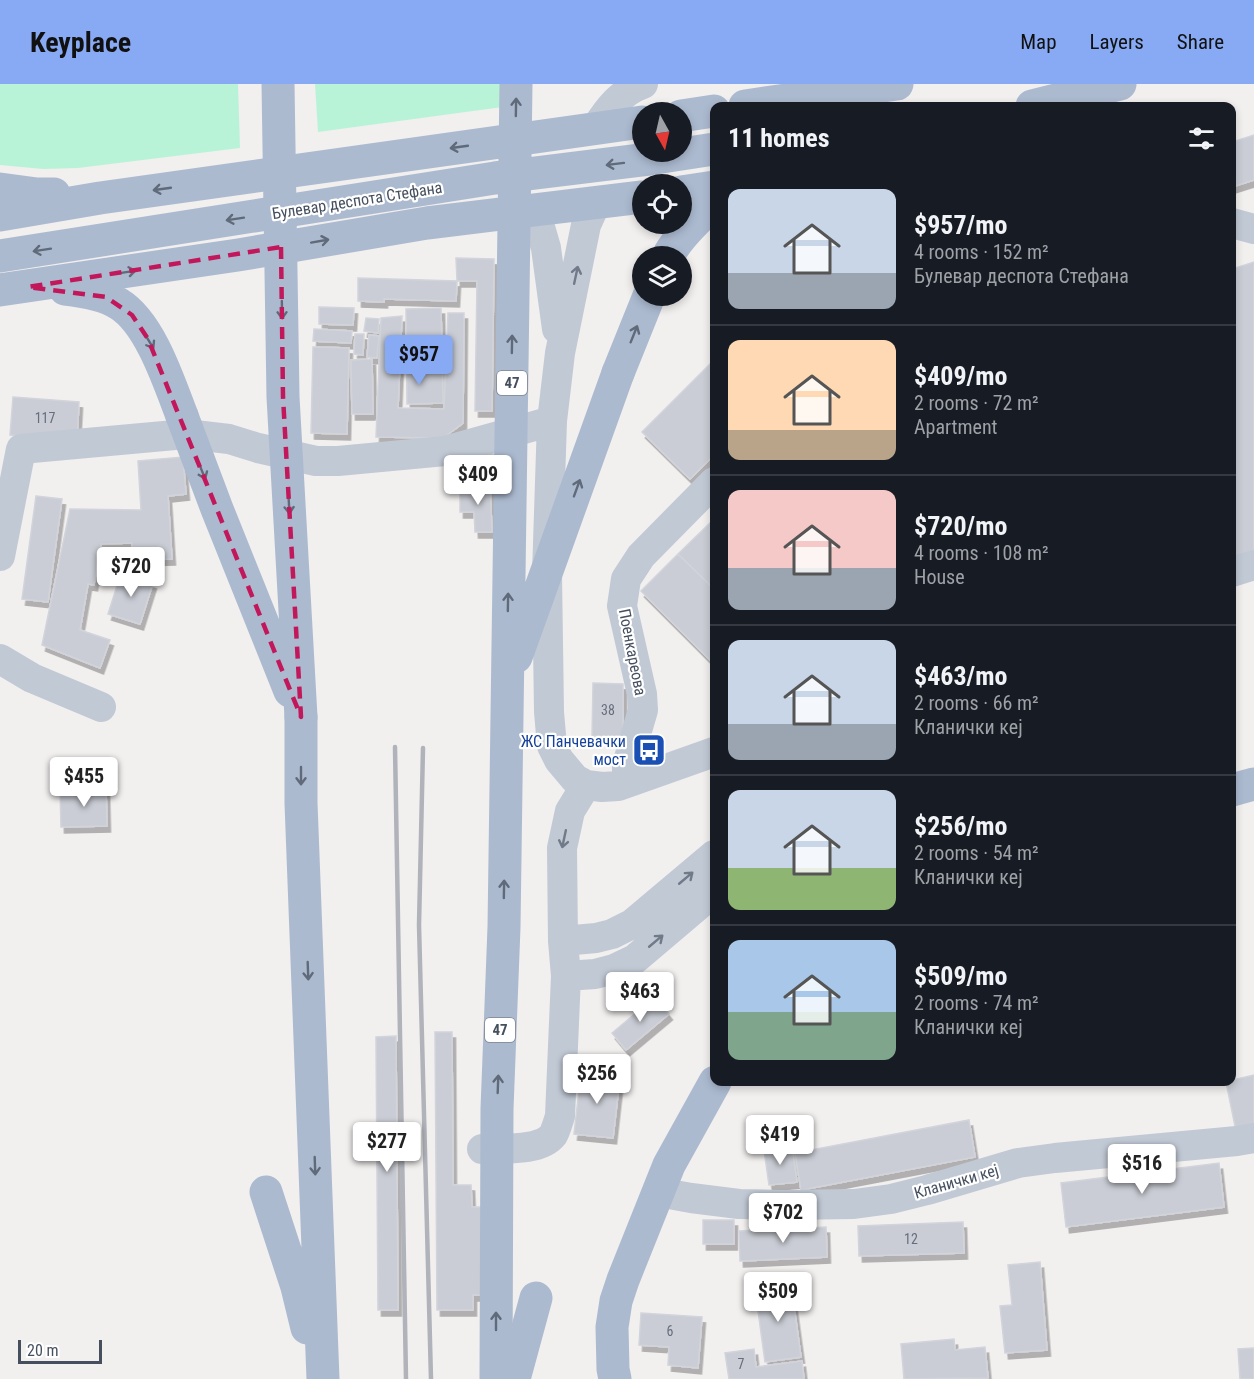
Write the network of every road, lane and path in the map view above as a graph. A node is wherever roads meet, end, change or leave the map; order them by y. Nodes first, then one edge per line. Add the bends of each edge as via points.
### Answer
1 (258, 84) edge
2 (278, 84) edge
3 (516, 84) edge
4 (897, 84) edge
5 (1120, 84) edge
6 (632, 86) edge
7 (773, 102) edge
8 (1048, 102) edge
9 (710, 112) edge
10 (692, 114) edge
11 (632, 123) edge
12 (596, 128) junction
13 (710, 150) edge
14 (710, 188) edge
15 (0, 189) edge
16 (692, 190) edge
17 (100, 198) junction
18 (632, 198) edge
19 (596, 203) junction
20 (710, 207) edge
21 (280, 209) junction
22 (535, 210) junction
23 (0, 215) edge
24 (1236, 224) edge
25 (1254, 229) edge
26 (674, 246) edge
27 (0, 256) edge
28 (14, 288) edge
29 (645, 306) edge
30 (560, 353) junction
31 (552, 421) junction
32 (11, 450) edge
33 (710, 486) edge
34 (0, 556) edge
35 (1254, 565) edge
36 (1236, 571) edge
37 (0, 659) edge
38 (507, 681) junction
39 (101, 707) dead end
40 (301, 717) junction
41 (710, 753) edge
42 (629, 782) junction
43 (1254, 784) edge
44 (586, 785) junction
45 (1236, 789) edge
46 (710, 858) edge
47 (710, 895) edge
48 (563, 941) junction
49 (566, 976) junction
50 (713, 1086) edge
51 (482, 1119) dead end
52 (1254, 1138) edge
53 (482, 1149) junction
54 (482, 1180) dead end
55 (266, 1192) dead end
56 (658, 1192) junction
57 (536, 1299) dead end
58 (322, 1379) edge
59 (496, 1379) edge
60 (514, 1379) edge
61 (615, 1379) edge

1 - 21 main road, bridge via 264,139
2 - 21 main road, bridge
38 -> 3 main road, 47, bridge
4 - 7 main road
5 - 8 main road
6 - 12 street
9 - 10 main road
11 - 12 main road
12 -> 17 main road
13 -> 27 main road, Булевар деспота Стефана via 495,178
14 - 16 main road
15 - 17 main road
17 - 23 main road
18 - 19 main road, Булевар деспота Стефана
19 - 22 main road, Булевар деспота Стефана
30 -> 19 street via 586,225
20 - 26 main road
21 -> 40 main road, bridge via 283,397
28 -> 22 main road, Булевар деспота Стефана via 426,223
22 - 30 street via 546,248
24 - 25 street
28 -> 40 main road, bridge via 69,289 106,297 132,315 162,363
38 -> 29 main road, bridge
30 - 31 street
31 - 32 street via 445,451 338,461 316,461 186,434
31 - 44 street via 547,574 552,746 575,779
32 - 34 street
33 - 42 street, Поенкареова via 641,556 626,579 622,606 643,710 627,765
35 - 36 street
37 - 39 street via 32,678
59 -> 38 main road, 47, bridge via 497,1109
40 -> 58 main road
41 - 42 street
42 - 44 street via 610,787
43 - 45 main road
44 -> 48 street via 570,811 562,848
48 -> 46 street via 596,938 632,924
49 -> 47 street via 595,974 635,959
48 - 49 street
49 - 53 street via 560,1116 553,1135 523,1148
50 - 56 main road
51 - 53 street
52 - 56 street, Кланички кеј via 1018,1163 927,1190 854,1204 739,1204
53 - 54 street
55 - 58 main road
56 - 61 main road via 616,1301 612,1327
57 - 60 main road

